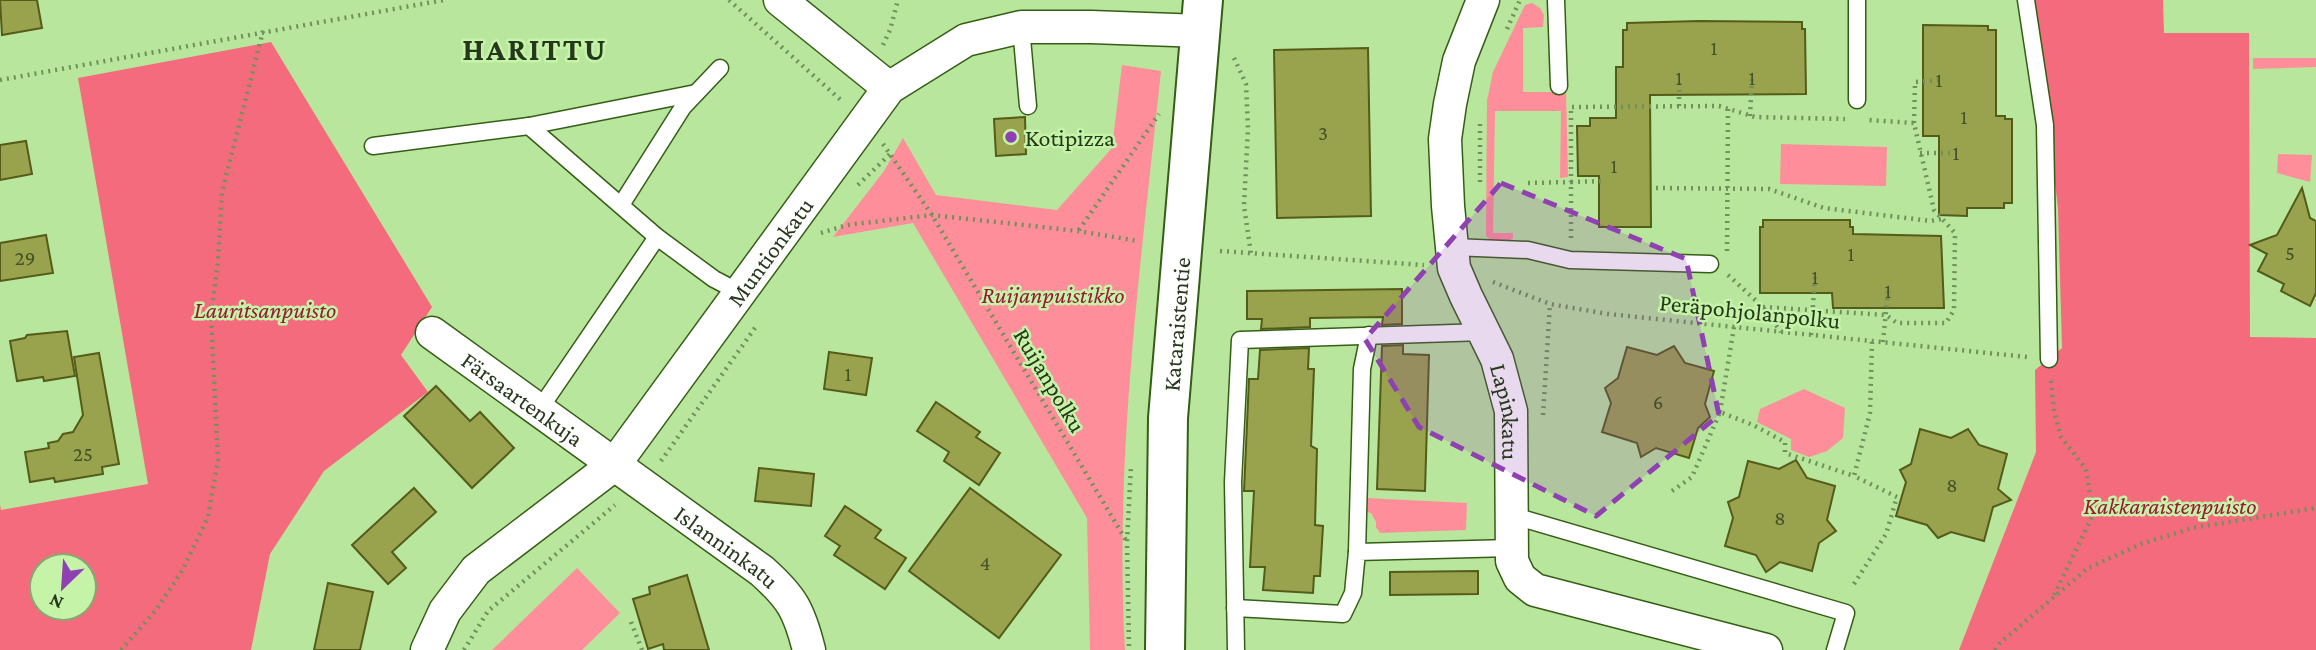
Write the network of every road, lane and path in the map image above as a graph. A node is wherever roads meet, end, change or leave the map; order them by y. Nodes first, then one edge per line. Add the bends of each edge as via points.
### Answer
1 (444, 0) edge
2 (729, 0) edge
3 (780, 0) edge
4 (1483, 0) edge
5 (1520, 0) edge
6 (1556, 0) edge
7 (1857, 0) edge
8 (2026, 0) edge
9 (1202, 15) edge
10 (1021, 27) junction
11 (262, 31) junction
12 (1506, 31) dead end
13 (1234, 58) dead end
14 (720, 68) dead end
15 (1679, 78) dead end
16 (1752, 78) dead end
17 (0, 80) edge
18 (1939, 80) dead end
19 (1559, 86) dead end
20 (889, 88) junction
21 (696, 93) junction
22 (1857, 100) dead end
23 (841, 101) dead end
24 (1028, 106) dead end
25 (1679, 106) junction
26 (1728, 109) junction
27 (1160, 112) dead end
28 (1750, 116) junction
29 (1480, 118) dead end
30 (1914, 123) junction
31 (529, 126) junction
32 (879, 139) dead end
33 (373, 146) dead end
34 (1920, 153) junction
35 (1956, 153) dead end
36 (1605, 181) dead end
37 (1571, 182) junction
38 (1528, 183) dead end
39 (1656, 188) dead end
40 (1727, 188) junction
41 (1480, 196) dead end
42 (621, 205) junction
43 (932, 215) junction
44 (1941, 219) junction
45 (1078, 231) junction
46 (821, 233) dead end
47 (657, 237) junction
48 (1138, 241) dead end
49 (1220, 251) dead end
50 (1251, 254) junction
51 (1453, 257) junction
52 (1570, 260) junction
53 (1710, 264) joint
54 (1727, 275) junction
55 (1815, 277) dead end
56 (1888, 291) dead end
57 (739, 292) junction
58 (1763, 307) junction
59 (1813, 310) junction
60 (1886, 315) junction
61 (1734, 327) junction
62 (1483, 332) junction
63 (1781, 332) junction
64 (432, 333) dead end
65 (1369, 335) junction
66 (1811, 335) junction
67 (1872, 341) junction
68 (1883, 342) junction
69 (2049, 359) junction
70 (539, 410) junction
71 (1720, 412) junction
72 (614, 465) junction
73 (1854, 476) junction
74 (1672, 491) dead end
75 (2316, 508) edge
76 (1511, 515) junction
77 (1127, 542) dead end
78 (1511, 548) junction
79 (1357, 552) junction
80 (1854, 584) dead end
81 (2054, 595) junction
82 (1235, 608) junction
83 (632, 622) dead end
84 (121, 650) edge
85 (427, 650) edge
86 (642, 650) edge
87 (809, 650) edge
88 (1165, 650) edge
89 (1237, 650) edge
90 (1766, 650) edge
91 (1835, 650) edge
92 (1995, 650) edge

1 - 11 path
2 - 23 path
3 - 20 street
4 - 51 street, Lapinkatu via 1459,61 1445,139
5 - 12 path
6 - 19 lane
7 - 22 lane
8 - 69 lane via 2045,125
9 - 10 street, Muntionkatu via 1091,27
9 - 88 street, Kataraistentie via 1168,418
10 - 20 street, Muntionkatu via 966,40
10 - 24 lane
11 - 17 path
11 - 84 path via 222,192 211,315 218,460 208,517 182,571
13 - 50 path via 1245,84 1244,206
14 - 21 lane
15 - 25 path
16 - 28 path
18 - 30 path via 1915,82
20 - 57 street, Muntionkatu
21 - 31 lane
21 - 42 lane
25 - 26 path
25 - 37 path via 1571,107
26 - 28 path
26 - 40 path
27 - 45 path
28 - 30 path
29 - 41 path
30 - 34 path
31 - 33 lane
31 - 42 lane
32 - 43 path, Ruijanpolku
34 - 35 path
34 - 44 path via 1934,210
36 - 37 path
37 - 38 path
37 - 52 path
39 - 40 path
40 - 44 path via 1769,190 1824,208
40 - 54 path
42 - 47 lane
43 - 45 path
43 - 46 path via 859,223
43 - 77 path, Ruijanpolku
44 - 60 path via 1955,233 1954,310 1946,323 1897,323
45 - 48 path
47 - 57 lane
47 - 70 lane
49 - 50 path, Peräpohjolanpolku
50 - 51 path, Peräpohjolanpolku
51 - 52 lane via 1528,250
51 - 61 path, Peräpohjolanpolku via 1550,304
51 - 62 street, Lapinkatu
52 - 53 lane
53 - 54 path
54 - 58 path
55 - 59 path
56 - 60 path
57 - 72 street, Muntionkatu
58 - 59 path
58 - 63 path
59 - 60 path
59 - 66 path
60 - 68 path
61 - 63 path, Peräpohjolanpolku
61 - 71 path
62 - 65 lane
62 - 76 street, Lapinkatu via 1497,359 1511,411
63 - 66 path, Peräpohjolanpolku
64 - 70 street, Färsaartenkuja
65 - 79 lane via 1362,369
65 - 82 lane via 1240,340 1233,482
66 - 67 path, Peräpohjolanpolku
67 - 68 path, Peräpohjolanpolku
67 - 73 path via 1870,413
68 - 69 path, Peräpohjolanpolku
69 - 81 path via 2061,437 2086,469 2093,515
70 - 72 street, Färsaartenkuja
71 - 73 path via 1785,442 1786,453
71 - 74 path via 1692,477
72 - 85 street, Muntionkatu via 476,570 444,611
72 - 87 street, Islanninkatu via 784,591 796,606
73 - 80 path via 1897,497 1886,534
75 - 81 path via 2192,528 2154,540 2088,568
76 - 78 street, Lapinkatu
76 - 91 lane via 1846,613
78 - 79 lane
78 - 90 street, Lapinkatu via 1515,572 1535,590
79 - 82 lane via 1353,593 1343,614
81 - 92 path
82 - 89 lane
83 - 86 path

